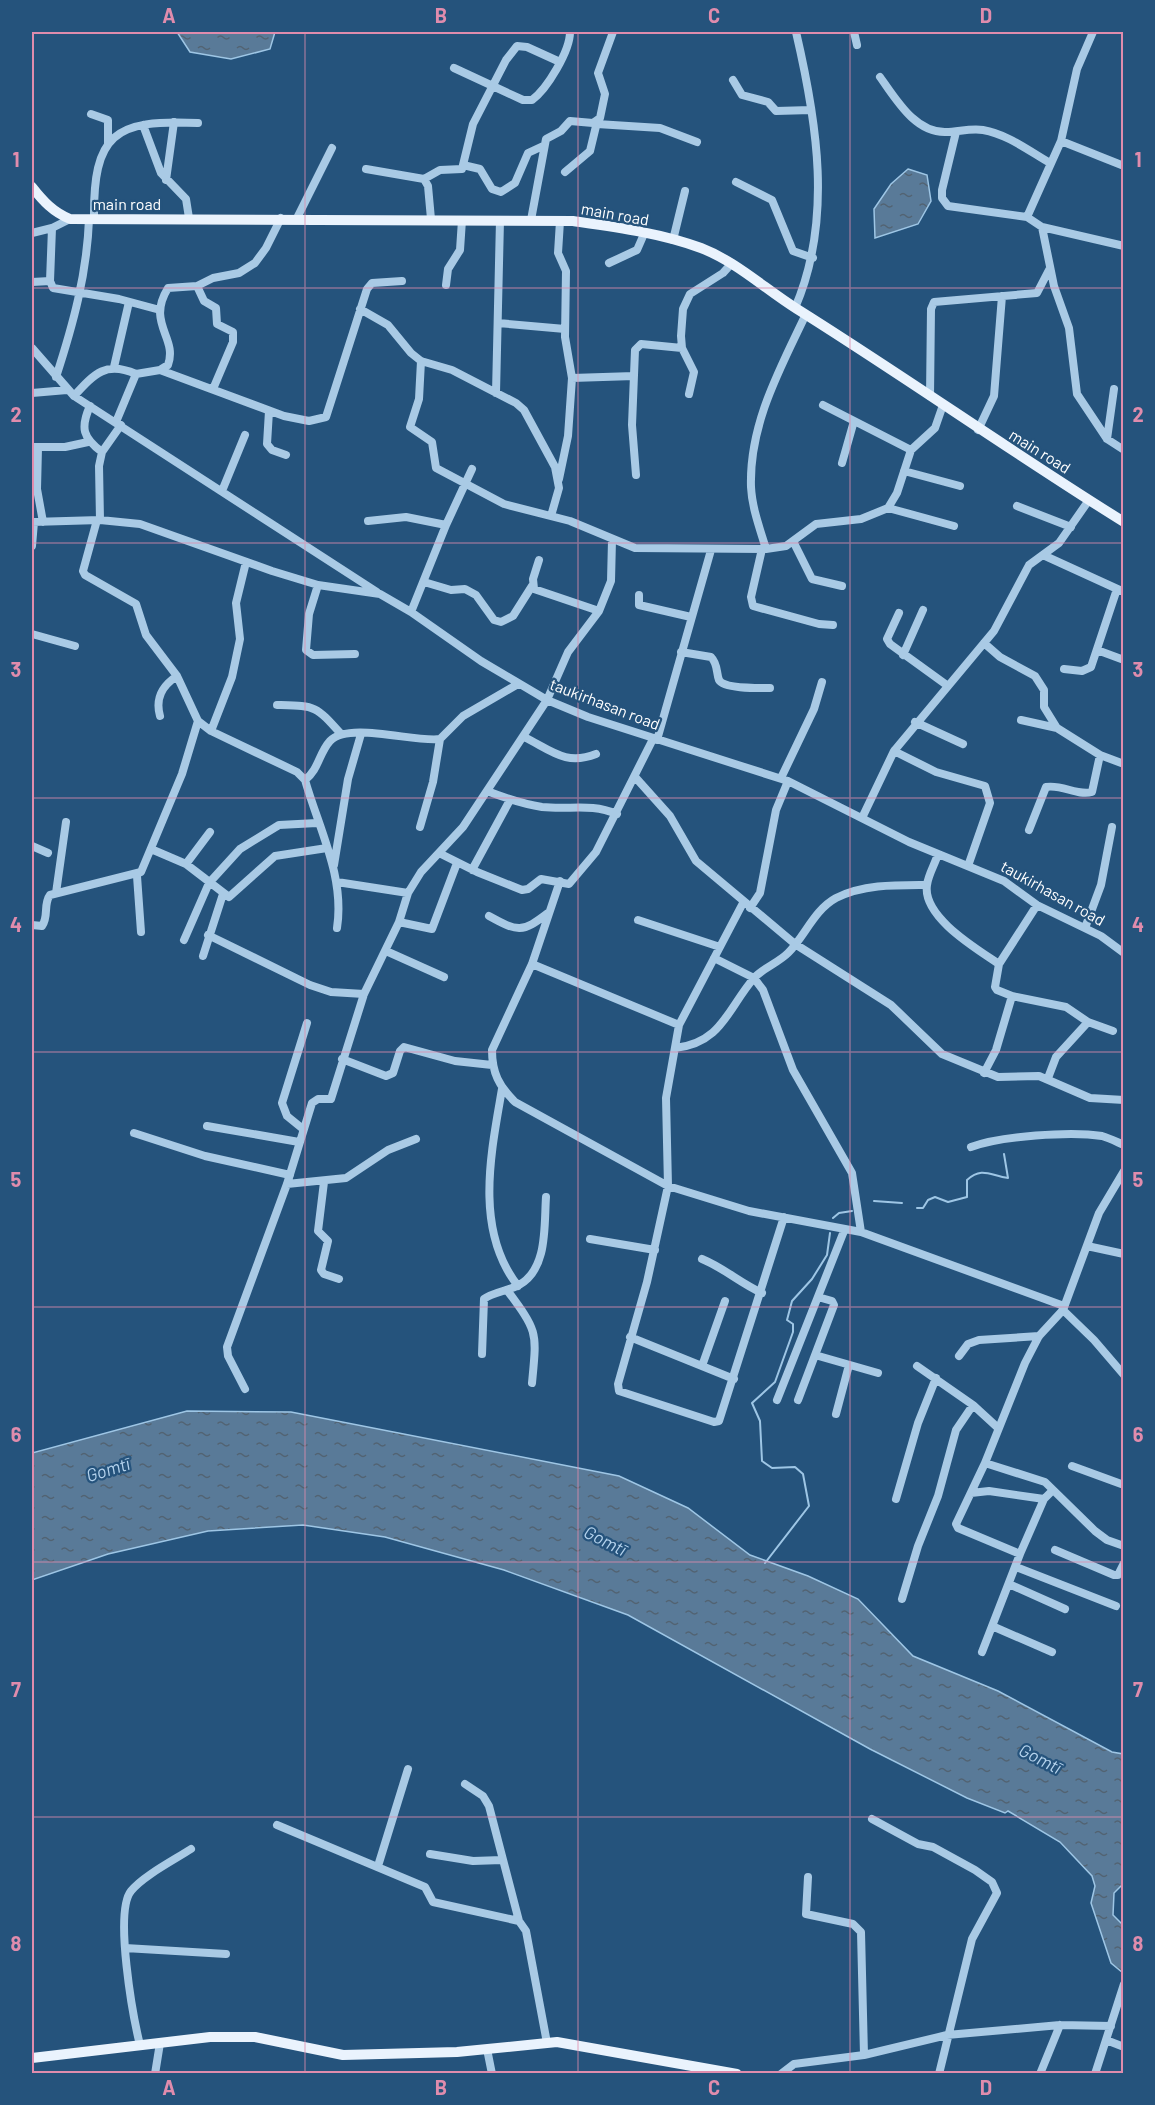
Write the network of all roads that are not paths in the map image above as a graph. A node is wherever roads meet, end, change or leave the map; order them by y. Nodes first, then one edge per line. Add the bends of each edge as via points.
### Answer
1 (570, 32) edge
2 (613, 32) edge
3 (796, 32) edge
4 (854, 32) edge
5 (1093, 32) edge
6 (857, 45) dead end
7 (560, 62) junction
8 (454, 68) dead end
9 (880, 77) dead end
10 (733, 80) dead end
11 (492, 86) junction
12 (811, 110) junction
13 (91, 114) dead end
14 (174, 122) junction
15 (198, 123) dead end
16 (597, 123) junction
17 (143, 125) junction
18 (956, 132) junction
19 (1061, 141) junction
20 (697, 142) dead end
21 (108, 143) junction
22 (543, 146) junction
23 (332, 148) dead end
24 (1050, 163) junction
25 (463, 165) junction
26 (1124, 166) edge
27 (366, 169) dead end
28 (564, 172) dead end
29 (424, 179) junction
30 (166, 181) junction
31 (736, 182) dead end
32 (32, 187) edge
33 (685, 191) dead end
34 (1027, 217) junction
35 (189, 218) junction
36 (281, 218) junction
37 (297, 218) junction
38 (70, 219) junction
39 (431, 219) junction
40 (91, 220) junction
41 (462, 220) junction
42 (500, 220) junction
43 (531, 220) junction
44 (560, 220) junction
45 (1042, 227) junction
46 (52, 228) junction
47 (32, 233) edge
48 (644, 234) junction
49 (673, 240) junction
50 (1124, 246) edge
51 (813, 258) junction
52 (609, 263) dead end
53 (732, 263) junction
54 (1050, 268) junction
55 (50, 281) junction
56 (402, 281) dead end
57 (32, 282) edge
58 (446, 285) dead end
59 (197, 286) junction
60 (80, 294) junction
61 (1002, 296) junction
62 (129, 302) junction
63 (795, 308) junction
64 (360, 309) junction
65 (160, 310) junction
66 (806, 314) junction
67 (498, 323) junction
68 (565, 329) junction
69 (32, 348) edge
70 (682, 348) junction
71 (421, 361) junction
72 (114, 367) junction
73 (160, 370) junction
74 (136, 374) junction
75 (634, 376) junction
76 (56, 377) junction
77 (572, 378) junction
78 (213, 389) junction
79 (1114, 389) dead end
80 (32, 393) edge
81 (71, 393) junction
82 (496, 393) junction
83 (689, 394) dead end
84 (930, 396) junction
85 (823, 405) dead end
86 (943, 405) junction
87 (90, 406) junction
88 (269, 411) junction
89 (854, 421) junction
90 (118, 423) junction
91 (978, 430) junction
92 (245, 435) dead end
93 (1107, 440) junction
94 (88, 442) junction
95 (34, 447) edge
96 (911, 450) junction
97 (1124, 450) edge
98 (102, 452) junction
99 (286, 455) dead end
100 (842, 463) dead end
101 (472, 469) dead end
102 (904, 471) junction
103 (636, 475) dead end
104 (559, 482) junction
105 (464, 484) junction
106 (960, 486) dead end
107 (222, 491) junction
108 (1089, 500) junction
109 (1017, 506) dead end
110 (888, 508) junction
111 (552, 516) junction
112 (99, 520) junction
113 (368, 520) dead end
114 (36, 522) edge
115 (1124, 522) edge
116 (446, 525) junction
117 (954, 525) dead end
118 (1071, 527) junction
119 (612, 540) junction
120 (793, 541) junction
121 (32, 546) edge
122 (764, 549) junction
123 (711, 550) junction
124 (1043, 555) junction
125 (539, 560) dead end
126 (246, 562) junction
127 (424, 582) junction
128 (318, 585) junction
129 (532, 585) junction
130 (842, 586) dead end
131 (1120, 591) edge
132 (380, 594) junction
133 (639, 595) dead end
134 (923, 610) dead end
135 (599, 611) junction
136 (411, 612) junction
137 (899, 613) dead end
138 (691, 617) junction
139 (833, 625) dead end
140 (32, 634) edge
141 (984, 643) junction
142 (75, 646) dead end
143 (1097, 650) junction
144 (681, 652) junction
145 (355, 654) dead end
146 (903, 655) junction
147 (1124, 660) edge
148 (1064, 669) dead end
149 (177, 676) junction
150 (822, 682) dead end
151 (518, 684) junction
152 (948, 686) junction
153 (770, 688) dead end
154 (547, 700) junction
155 (277, 705) dead end
156 (160, 716) dead end
157 (1021, 720) dead end
158 (198, 721) junction
159 (915, 722) junction
160 (1057, 728) junction
161 (211, 731) junction
162 (341, 734) junction
163 (361, 734) junction
164 (524, 737) junction
165 (440, 739) junction
166 (655, 740) junction
167 (963, 744) dead end
168 (894, 751) junction
169 (596, 754) dead end
170 (1100, 755) junction
171 (1124, 764) edge
172 (636, 778) junction
173 (305, 780) junction
174 (784, 780) junction
175 (487, 791) junction
176 (510, 800) junction
177 (617, 814) junction
178 (862, 818) junction
179 (66, 822) dead end
180 (317, 823) junction
181 (420, 827) dead end
182 (1112, 827) dead end
183 (1029, 830) dead end
184 (210, 832) dead end
185 (32, 846) edge
186 (327, 848) junction
187 (151, 849) junction
188 (48, 853) dead end
189 (439, 853) junction
190 (938, 854) junction
191 (457, 863) junction
192 (186, 864) junction
193 (968, 866) junction
194 (334, 868) junction
195 (472, 870) junction
196 (137, 876) junction
197 (560, 881) junction
198 (337, 882) junction
199 (209, 883) junction
200 (927, 885) junction
201 (56, 893) junction
202 (408, 893) junction
203 (223, 894) junction
204 (747, 905) junction
205 (1037, 905) junction
206 (549, 913) junction
207 (489, 916) dead end
208 (638, 920) dead end
209 (399, 922) junction
210 (32, 925) edge
211 (337, 928) dead end
212 (1085, 928) junction
213 (141, 932) dead end
214 (208, 935) junction
215 (184, 940) dead end
216 (795, 944) junction
217 (720, 947) junction
218 (386, 951) junction
219 (1124, 953) edge
220 (202, 956) dead end
221 (714, 958) junction
222 (532, 964) junction
223 (999, 964) junction
224 (757, 975) junction
225 (444, 977) dead end
226 (364, 994) junction
227 (1012, 996) junction
228 (1088, 1022) junction
229 (308, 1023) dead end
230 (679, 1024) junction
231 (1113, 1031) dead end
232 (675, 1048) junction
233 (342, 1059) junction
234 (492, 1065) junction
235 (984, 1073) junction
236 (1048, 1078) junction
237 (502, 1089) junction
238 (1124, 1100) edge
239 (207, 1126) dead end
240 (303, 1129) junction
241 (134, 1132) dead end
242 (416, 1139) dead end
243 (299, 1142) junction
244 (1124, 1145) edge
245 (971, 1147) dead end
246 (1122, 1174) edge
247 (290, 1175) junction
248 (324, 1182) junction
249 (287, 1184) junction
250 (668, 1186) junction
251 (546, 1197) dead end
252 (784, 1217) junction
253 (844, 1231) junction
254 (861, 1232) junction
255 (590, 1239) dead end
256 (1087, 1246) junction
257 (655, 1250) junction
258 (1124, 1254) edge
259 (702, 1259) dead end
260 (339, 1279) dead end
261 (518, 1286) junction
262 (507, 1290) junction
263 (762, 1293) junction
264 (818, 1297) junction
265 (725, 1301) dead end
266 (1063, 1308) junction
267 (1039, 1335) junction
268 (630, 1337) junction
269 (482, 1354) dead end
270 (815, 1355) junction
271 (959, 1356) dead end
272 (849, 1365) junction
273 (702, 1366) junction
274 (917, 1366) dead end
275 (878, 1373) dead end
276 (1124, 1375) edge
277 (936, 1378) junction
278 (734, 1379) junction
279 (532, 1383) dead end
280 (245, 1389) dead end
281 (777, 1400) dead end
282 (798, 1400) dead end
283 (973, 1405) junction
284 (836, 1414) dead end
285 (997, 1427) junction
286 (985, 1462) junction
287 (1072, 1466) dead end
288 (1124, 1485) edge
289 (1052, 1491) junction
290 (971, 1492) junction
291 (896, 1500) dead end
292 (1044, 1500) junction
293 (1124, 1546) edge
294 (1055, 1550) dead end
295 (1020, 1554) junction
296 (1124, 1563) edge
297 (1016, 1567) junction
298 (1009, 1584) junction
299 (902, 1599) dead end
300 (1116, 1606) dead end
301 (1065, 1609) dead end
302 (992, 1626) junction
303 (982, 1652) dead end
304 (1052, 1652) dead end
305 (408, 1768) dead end
306 (465, 1784) dead end
307 (872, 1819) dead end
308 (277, 1825) dead end
309 (191, 1849) dead end
310 (430, 1854) dead end
311 (502, 1860) junction
312 (378, 1866) junction
313 (808, 1877) dead end
314 (519, 1921) junction
315 (125, 1948) junction
316 (226, 1954) dead end
317 (1124, 1984) edge
318 (1060, 2025) junction
319 (1111, 2026) junction
320 (947, 2035) junction
321 (1106, 2040) junction
322 (160, 2043) junction
323 (547, 2043) junction
324 (140, 2045) junction
325 (1124, 2047) edge
326 (487, 2049) junction
327 (864, 2055) junction
328 (32, 2058) edge
329 (155, 2073) edge
330 (492, 2073) edge
331 (737, 2073) edge
332 (781, 2073) edge
333 (939, 2073) edge
334 (1040, 2073) edge
335 (1095, 2073) edge

1 - 7 street
2 - 16 street via 598,74 605,94
3 - 12 street
4 - 6 street
5 - 19 street via 1077,69
7 - 11 street via 532,100
7 - 11 street via 516,46
8 - 11 street
9 - 18 street via 917,122 935,132
10 - 12 street via 742,95 768,102 776,111
11 - 25 street via 473,124
12 - 51 street via 819,196
13 - 21 street via 108,120
14 - 15 street
14 - 17 street
14 - 30 street
16 - 20 street via 660,128
16 - 22 street via 570,121 546,139
16 - 28 street via 590,151
17 - 21 street via 123,130
17 - 30 street
18 - 24 street via 971,129 995,133
18 - 34 street via 942,190 944,203 957,209
19 - 24 street
19 - 26 street
21 - 40 street via 94,175
22 - 25 street via 528,153 515,183 501,192 492,189 480,170
22 - 43 street
23 - 37 street
24 - 34 street
25 - 29 street via 457,171 440,170
27 - 29 street
29 - 39 street
30 - 35 street via 186,199
31 - 51 street via 772,200 793,251
32 - 38 main road, main road via 44,202
33 - 49 street
34 - 45 street
35 - 36 main road, main road
35 - 40 main road, main road
36 - 37 main road, main road
36 - 59 street via 255,263 239,273
37 - 39 main road, main road
38 - 40 main road, main road
38 - 46 street
39 - 41 main road, main road
40 - 60 street
41 - 42 main road, main road
41 - 58 street via 460,250 448,269
42 - 43 main road, main road
42 - 67 street
43 - 44 main road, main road
44 - 48 main road, main road
44 - 68 street via 558,253 566,271
45 - 50 street
45 - 54 street
46 - 47 street
46 - 55 street
48 - 49 main road, main road
48 - 52 street via 637,250
49 - 53 main road, main road via 702,248
51 - 63 street
53 - 63 main road, main road
53 - 70 street via 686,301
54 - 61 street via 1037,293
54 - 93 street via 1070,328 1077,394
55 - 57 street
55 - 60 street via 57,290
56 - 64 street via 369,285
59 - 65 street via 168,288
59 - 78 street via 204,301 216,308 217,324 233,332 233,342
60 - 62 street
60 - 76 street
61 - 84 street via 934,302
61 - 91 street via 994,396
62 - 65 street
62 - 72 street
63 - 66 main road, main road
64 - 71 street via 388,325
64 - 88 street via 326,417 309,421
65 - 73 street via 159,322 170,359
66 - 84 main road, main road
66 - 122 street via 758,421 751,486
67 - 68 street
67 - 82 street
68 - 77 street
69 - 76 street
70 - 75 street via 637,345
70 - 83 street via 694,372
71 - 82 street via 452,370
71 - 105 street via 419,399 410,427 432,442 436,468
72 - 74 street
72 - 81 street
73 - 74 street
73 - 78 street
74 - 90 street
75 - 77 street
75 - 103 street
76 - 81 street
77 - 104 street via 568,436
78 - 88 street
79 - 93 street
80 - 81 street
81 - 87 street
82 - 104 street via 524,410
84 - 86 main road, main road
85 - 89 street
86 - 91 main road, main road
86 - 96 street via 935,428
87 - 90 street
87 - 94 street via 83,429
88 - 99 street via 267,444
89 - 96 street
89 - 100 street
90 - 98 street
90 - 107 street
91 - 108 main road, main road
92 - 107 street
93 - 97 street
94 - 95 street
94 - 98 street
95 - 114 street
96 - 102 street
98 - 112 street
101 - 105 street
102 - 106 street
102 - 110 street
104 - 111 street
105 - 111 street via 504,504
105 - 116 street
107 - 132 street
108 - 115 main road, main road
108 - 118 street
109 - 118 street
110 - 117 street
110 - 120 street via 861,519 816,524
111 - 119 street
112 - 114 street, taukirhasan road
112 - 126 street, taukirhasan road via 140,524
112 - 149 street via 83,571 136,604 146,634
113 - 116 street via 406,517
114 - 121 street
116 - 127 street
118 - 124 street
119 - 123 street via 635,548
119 - 135 street via 611,580
120 - 122 street
120 - 130 street via 812,579
122 - 123 street
122 - 139 street via 751,597 753,606
123 - 138 street
124 - 131 street
124 - 141 street via 1029,565 1006,611
125 - 129 street
126 - 128 street, taukirhasan road
126 - 161 street via 236,603 240,639 232,677
127 - 129 street via 451,590 465,589 476,595 494,620 501,622 513,616
127 - 136 street
128 - 132 street, taukirhasan road
128 - 145 street via 309,614 306,650 313,655
129 - 135 street via 541,593
131 - 143 street
132 - 136 street, taukirhasan road
133 - 138 street via 639,605
134 - 146 street
135 - 154 street via 568,652
136 - 151 street, taukirhasan road
137 - 146 street via 887,639
138 - 144 street
140 - 142 street
141 - 152 street
141 - 160 street via 1000,657 1035,676 1044,690 1044,707
143 - 147 street
143 - 148 street via 1087,670
144 - 153 street via 711,657 725,686
144 - 166 street
146 - 152 street
149 - 156 street via 166,683 158,700
149 - 158 street
150 - 174 street
151 - 154 street, taukirhasan road
151 - 165 street via 463,716
152 - 159 street
154 - 164 street
154 - 166 street, taukirhasan road
155 - 162 street via 310,706
157 - 160 street
158 - 161 street
158 - 187 street via 182,774
159 - 167 street
159 - 168 street
160 - 170 street
161 - 173 street via 297,772
162 - 163 street
162 - 173 street via 330,741 317,768
163 - 165 street
163 - 194 street via 348,779
164 - 169 street via 570,760
164 - 175 street
165 - 181 street
166 - 172 street
166 - 174 street, taukirhasan road
168 - 178 street
168 - 193 street via 936,772 986,786 990,803
170 - 171 street
170 - 183 street via 1092,792 1046,787
172 - 177 street
172 - 204 street via 670,816 696,861
173 - 180 street
174 - 178 street, taukirhasan road
174 - 204 street via 760,893
175 - 176 street
175 - 189 street via 463,827
176 - 177 street via 542,807 600,807
176 - 195 street
177 - 197 street via 583,871 570,884
178 - 190 street, taukirhasan road
179 - 201 street
180 - 186 street
180 - 199 street via 270,829 240,849
182 - 212 street via 1101,885
184 - 192 street
185 - 188 street
186 - 194 street
186 - 203 street via 275,856 232,896
187 - 192 street
187 - 196 street
189 - 191 street
189 - 202 street
190 - 193 street, taukirhasan road
190 - 200 street
191 - 195 street
191 - 209 street via 432,929
192 - 199 street
193 - 205 street, taukirhasan road via 1004,881
194 - 198 street
195 - 197 street via 522,890 528,890 541,879
196 - 201 street
196 - 213 street
197 - 206 street
198 - 202 street
198 - 211 street
199 - 203 street
199 - 215 street
200 - 216 street via 875,887 837,898 822,908
200 - 223 street via 930,902 940,919
201 - 210 street via 46,900 45,922 42,926
202 - 209 street
203 - 214 street
204 - 216 street
204 - 217 street
205 - 212 street, taukirhasan road
205 - 223 street
206 - 207 street via 530,927 518,930
206 - 222 street
208 - 217 street
209 - 218 street
212 - 219 street, taukirhasan road
214 - 220 street
214 - 226 street via 310,985 331,992
216 - 224 street
216 - 235 street via 891,1005 942,1054
217 - 221 street
218 - 225 street
218 - 226 street
221 - 224 street
221 - 230 street
222 - 230 street
222 - 234 street via 497,1035
223 - 227 street via 995,987
224 - 232 street via 722,1024 699,1044
224 - 254 street via 793,1070 852,1173
226 - 233 street
227 - 228 street via 1066,1007
227 - 235 street via 996,1050
228 - 231 street
228 - 236 street via 1056,1057
229 - 240 street via 282,1103 287,1116
230 - 232 street
232 - 250 street via 666,1098
233 - 234 street via 386,1076 393,1073 404,1047 455,1061
233 - 240 street via 331,1099 314,1101
234 - 237 street
235 - 236 street
236 - 238 street via 1090,1098
237 - 250 street via 515,1102
237 - 261 street via 492,1151 490,1222 503,1264
239 - 243 street
240 - 243 street
241 - 247 street via 204,1156
242 - 248 street via 388,1150 346,1178
243 - 247 street
244 - 245 street via 1104,1137 1079,1135 999,1140
246 - 256 street via 1099,1213
247 - 249 street
248 - 249 street
248 - 260 street via 318,1231 328,1241 321,1270
249 - 280 street via 227,1347
250 - 252 street via 722,1204
250 - 257 street
251 - 261 street via 541,1253 531,1276
252 - 253 street
252 - 263 street
253 - 254 street
253 - 264 street
254 - 266 street
255 - 257 street
256 - 258 street
256 - 266 street
257 - 268 street
259 - 263 street
261 - 262 street
262 - 269 street via 483,1299
262 - 279 street via 535,1336
263 - 278 street
264 - 270 street via 834,1305
264 - 281 street
265 - 273 street
266 - 267 street
266 - 276 street
267 - 271 street via 980,1340 968,1344
267 - 285 street
268 - 273 street
268 - 278 street via 618,1384 624,1394 717,1422
270 - 272 street
270 - 282 street
272 - 275 street
272 - 284 street
273 - 278 street
274 - 277 street
277 - 283 street
277 - 291 street via 918,1423
283 - 285 street
283 - 299 street via 956,1430
285 - 286 street
286 - 289 street via 1038,1479
286 - 290 street
287 - 288 street
289 - 292 street
289 - 293 street via 1095,1531
290 - 292 street
290 - 295 street via 956,1526
292 - 295 street
294 - 296 street via 1114,1575 1118,1575
295 - 297 street
297 - 298 street
297 - 300 street
298 - 301 street
298 - 302 street
302 - 303 street
302 - 304 street
305 - 312 street
306 - 311 street via 483,1796 489,1806
307 - 320 street via 975,1870 992,1882 997,1893 972,1939
308 - 312 street
309 - 315 street via 129,1893
310 - 311 street via 473,1862
311 - 314 street
312 - 314 street via 425,1887 433,1902
313 - 327 street via 806,1914 853,1924 861,1932
314 - 323 street via 526,1931
315 - 316 street
315 - 324 street
317 - 319 street
318 - 319 street
318 - 320 street
318 - 334 street
319 - 321 street
320 - 327 street
320 - 333 street
321 - 325 street
321 - 335 street
322 - 324 main road
322 - 326 main road via 255,2037 343,2055
322 - 329 street
323 - 326 main road
323 - 331 main road via 618,2051
324 - 328 main road
326 - 330 street
327 - 332 street via 794,2064

